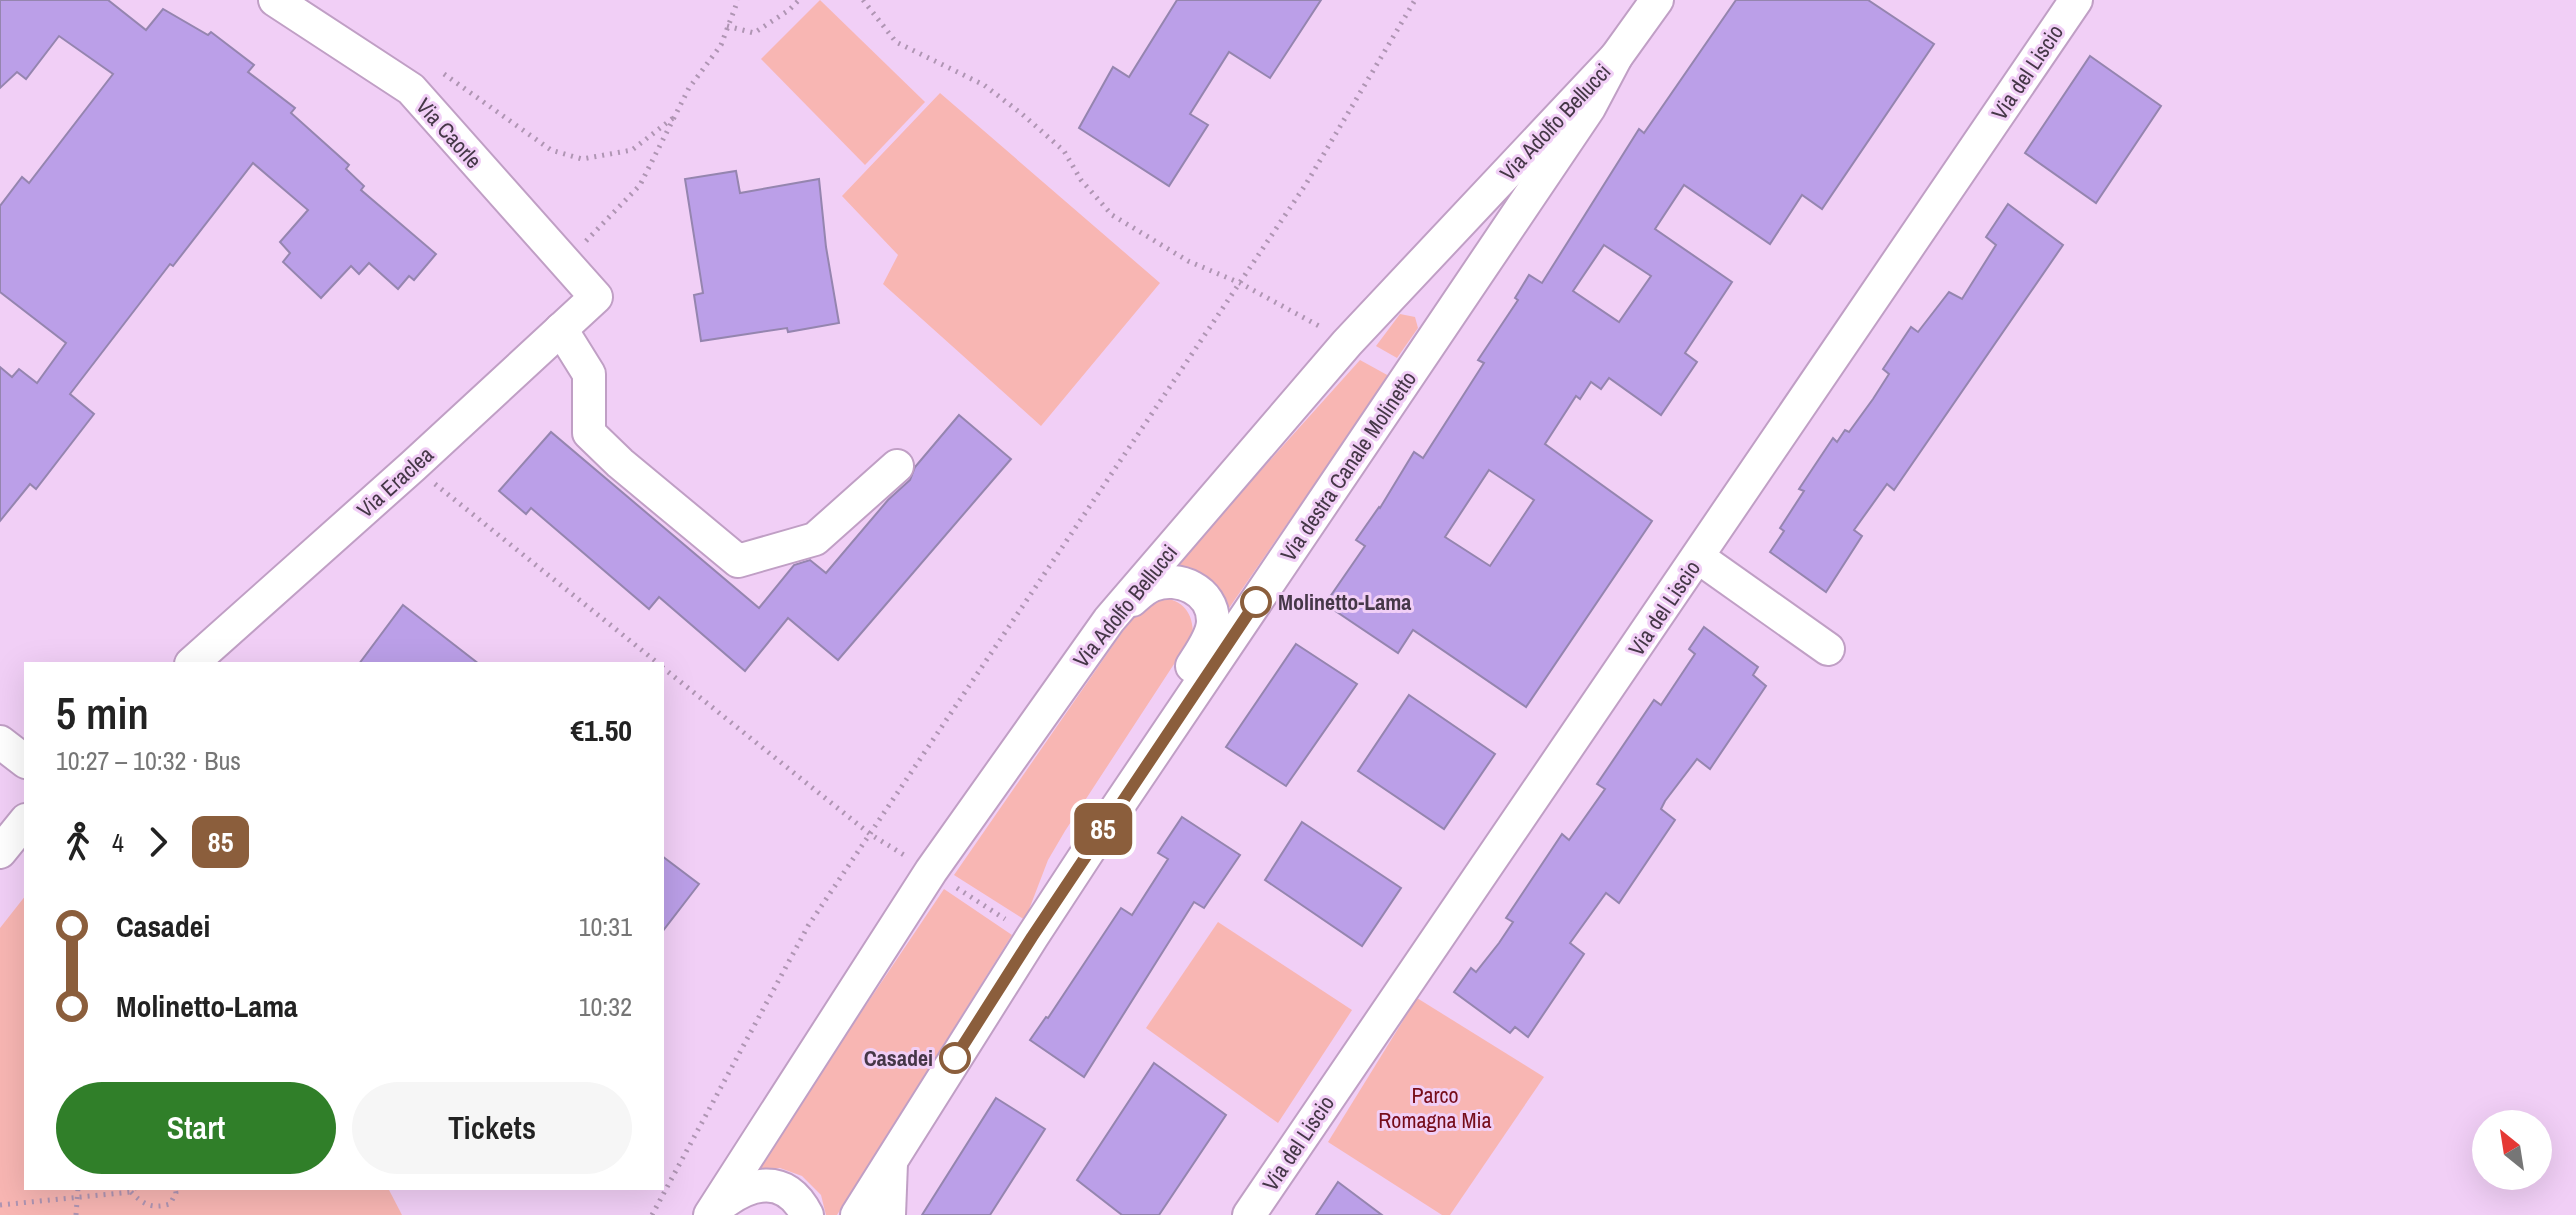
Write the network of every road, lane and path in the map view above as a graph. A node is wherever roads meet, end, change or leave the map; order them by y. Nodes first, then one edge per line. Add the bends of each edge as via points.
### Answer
1 (275, 0) edge
2 (738, 0) edge
3 (799, 0) edge
4 (863, 0) edge
5 (1415, 0) edge
6 (1657, 0) edge
7 (2076, 0) edge
8 (727, 26) junction
9 (1616, 57) junction
10 (411, 89) junction
11 (675, 117) junction
12 (565, 262) junction
13 (1240, 283) junction
14 (596, 297) joint
15 (561, 329) junction
16 (1347, 343) junction
17 (413, 466) junction
18 (897, 466) dead end
19 (1698, 557) junction
20 (1109, 620) junction
21 (1828, 649) dead end
22 (193, 662) edge
23 (656, 662) edge
24 (664, 668) edge
25 (0, 742) edge
26 (24, 760) edge
27 (24, 822) edge
28 (1102, 830) junction
29 (870, 834) junction
30 (0, 852) edge
31 (931, 871) junction
32 (1032, 937) junction
33 (892, 1157) junction
34 (78, 1190) edge
35 (133, 1190) edge
36 (175, 1190) edge
37 (76, 1199) junction
38 (0, 1205) edge
39 (711, 1213) edge
40 (76, 1215) edge
41 (652, 1215) edge
42 (807, 1215) edge
43 (857, 1215) edge
44 (889, 1215) edge
45 (1249, 1215) edge

1 - 10 street, Via Caorle
2 - 8 path
3 - 8 path via 754,33
4 - 13 path via 896,42 984,85 1022,114 1064,151 1112,215 1188,261
5 - 13 path via 1306,184
6 - 9 street, Via destra Canale Molinetto
7 - 19 street, Via del Liscio
8 - 11 path via 721,45
9 - 16 street, Via Adolfo Bellucci
9 - 28 street, Via destra Canale Molinetto via 1589,108
10 - 11 path via 433,67 520,131 551,150 582,159 632,150
10 - 12 street, Via Caorle
11 - 12 path via 640,185
12 - 14 street, Via Caorle
13 - 16 path
13 - 29 path
14 - 15 street, Via Eraclea
15 - 17 street, Via Eraclea
15 - 18 street via 589,374 589,433 738,561 815,539
16 - 20 street, Via Adolfo Bellucci
17 - 22 street, Via Eraclea
17 - 23 path
19 - 21 street
19 - 45 street, Via del Liscio
20 - 28 street via 1143,590 1173,581 1204,596 1213,621
20 - 31 street, Via Adolfo Bellucci
24 - 29 path
25 - 26 street
27 - 30 street
28 - 32 street, Via destra Canale Molinetto
29 - 31 path
29 - 41 path via 808,926
31 - 32 path
31 - 39 street, Via Adolfo Bellucci
32 - 33 street, Via destra Canale Molinetto
33 - 43 street, Via destra Canale Molinetto
33 - 44 street
34 - 37 path
35 - 36 path via 142,1203 156,1208 170,1204
35 - 37 path
37 - 38 path
37 - 40 path
39 - 42 street via 736,1192 768,1185 793,1195

